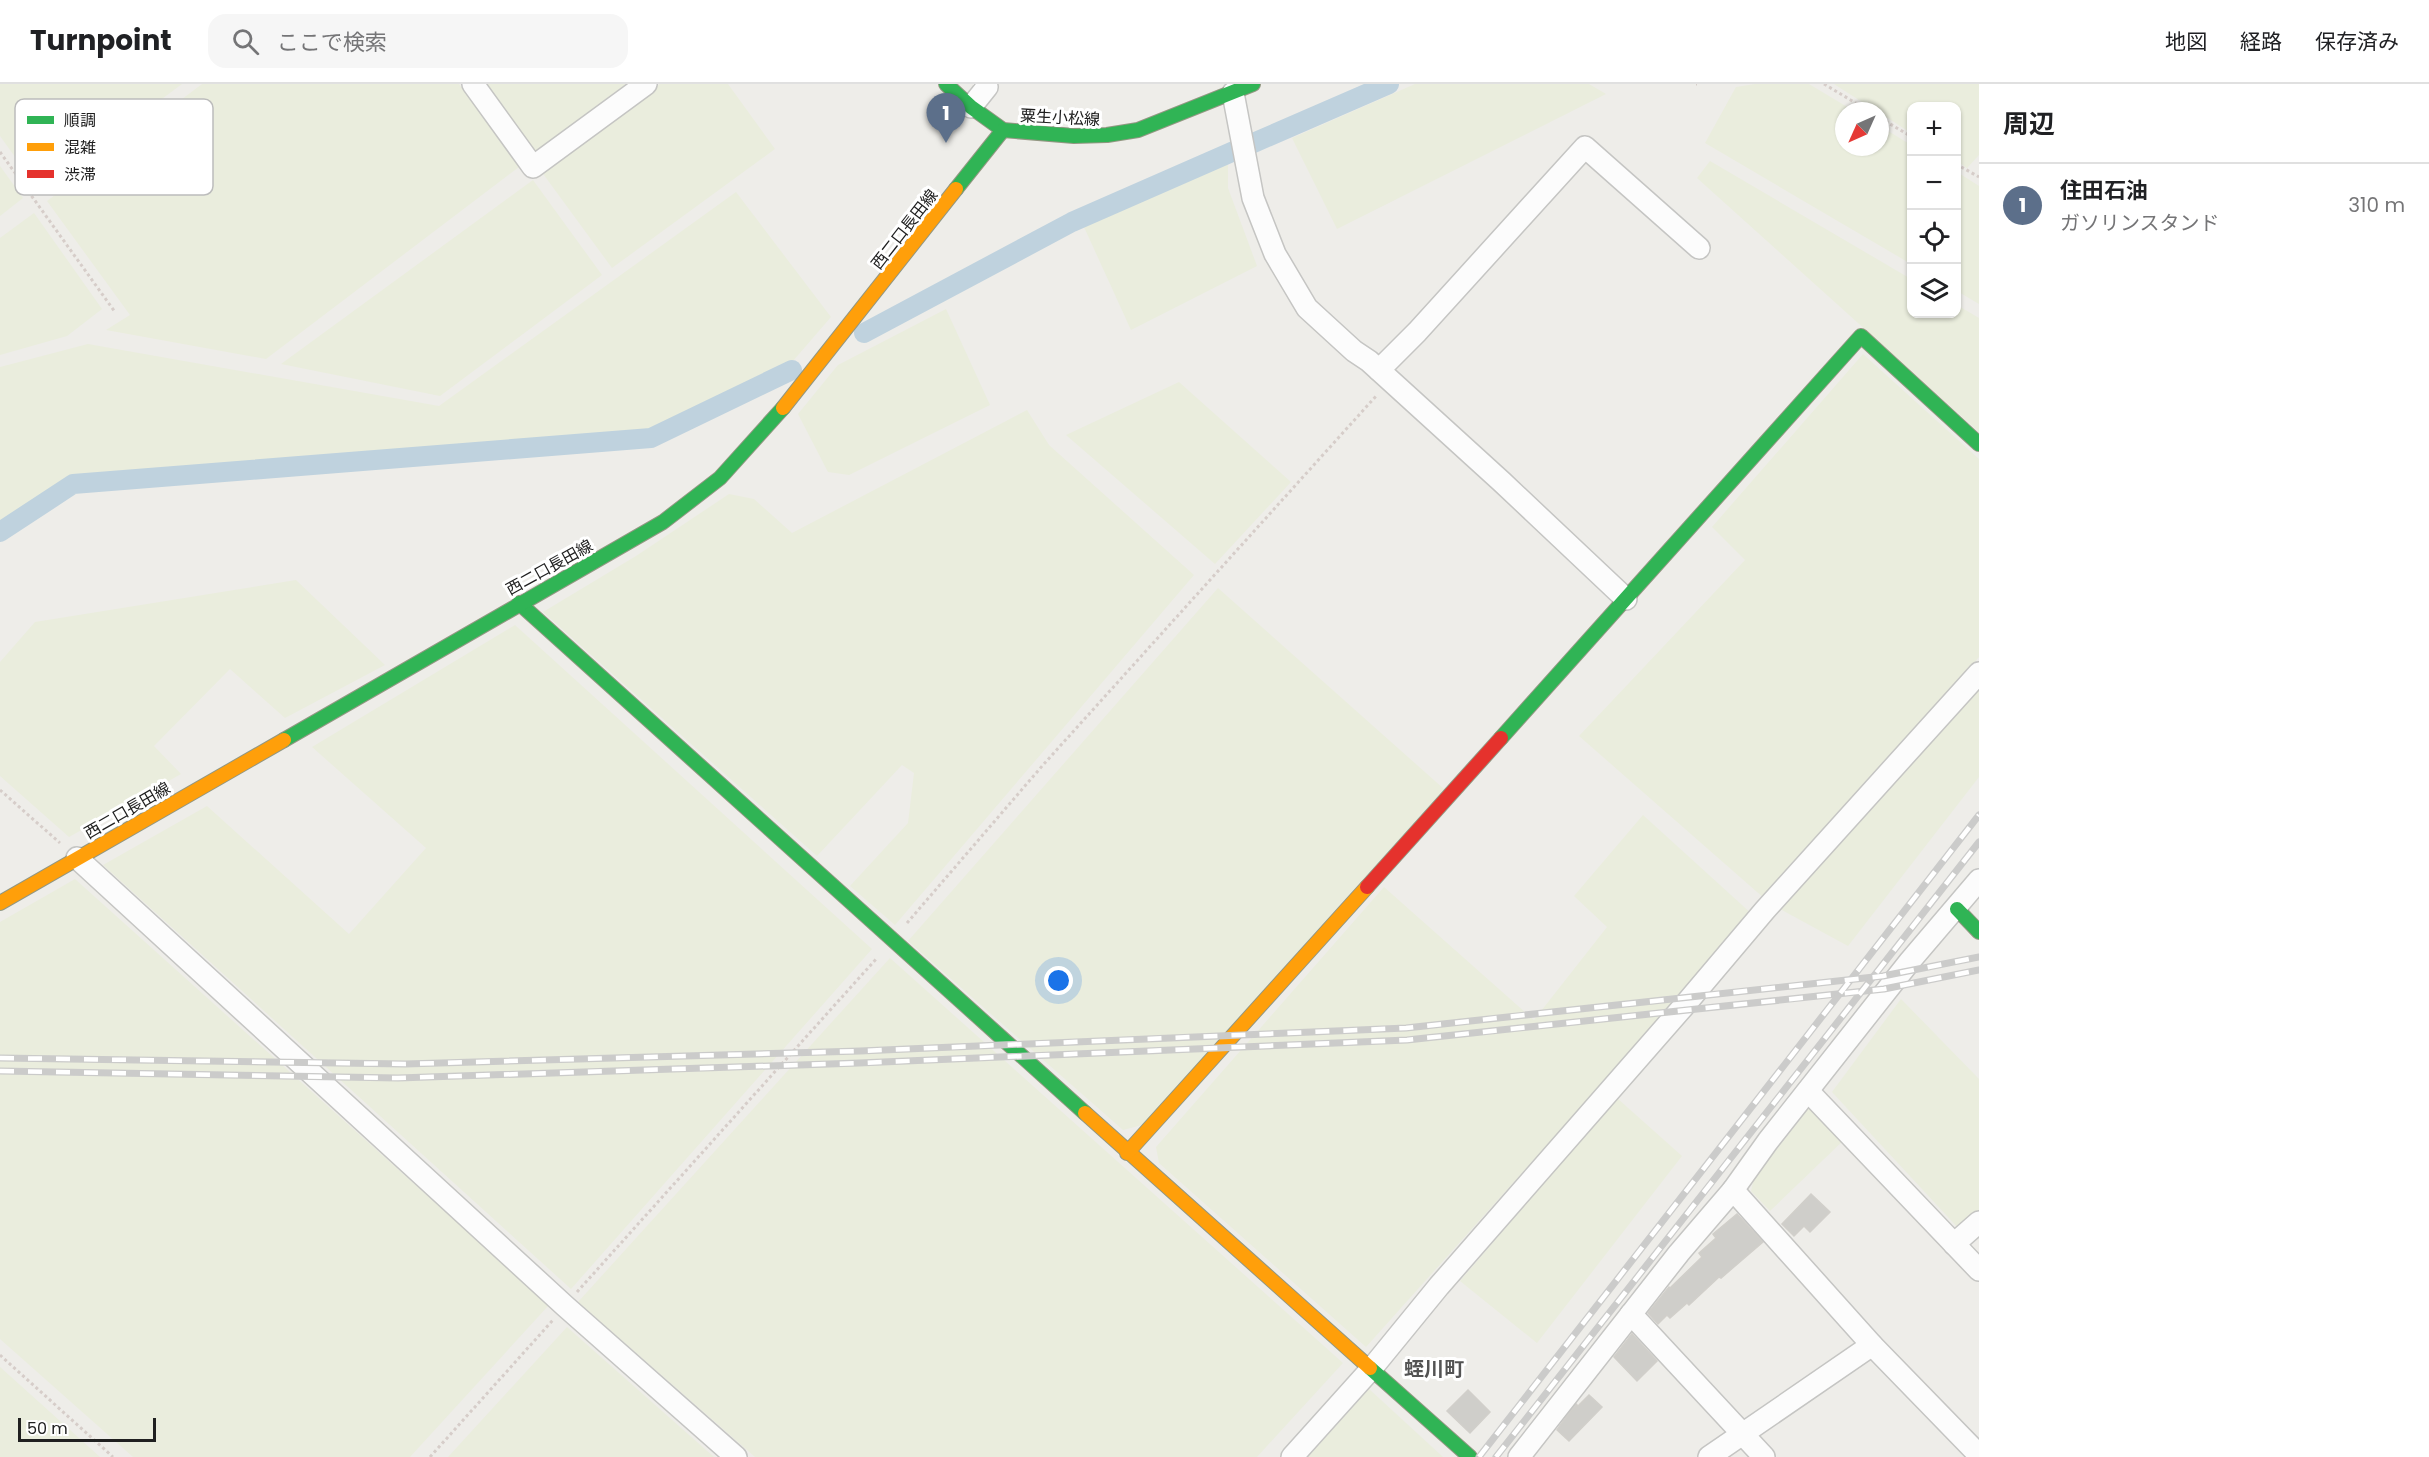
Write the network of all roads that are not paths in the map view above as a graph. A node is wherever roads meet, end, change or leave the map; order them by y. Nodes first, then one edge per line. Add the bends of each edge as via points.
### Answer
1 (473, 84) edge
2 (646, 84) edge
3 (946, 84) edge
4 (986, 84) edge
5 (1252, 84) edge
6 (1233, 93) junction
7 (971, 107) junction
8 (1003, 130) junction
9 (1699, 248) dead end
10 (1385, 376) junction
11 (1979, 444) edge
12 (1626, 599) junction
13 (519, 603) junction
14 (1979, 673) edge
15 (77, 858) junction
16 (1979, 880) edge
17 (0, 903) edge
18 (1957, 909) junction
19 (1979, 932) edge
20 (1808, 1091) junction
21 (1127, 1153) junction
22 (1733, 1190) junction
23 (1979, 1222) edge
24 (1954, 1244) junction
25 (1979, 1270) edge
26 (1632, 1314) junction
27 (1872, 1345) junction
28 (1372, 1368) junction
29 (1744, 1434) junction
30 (1979, 1455) edge
31 (736, 1457) edge
32 (1292, 1457) edge
33 (1470, 1457) edge
34 (1519, 1457) edge
35 (1709, 1457) edge
36 (1764, 1457) edge

1 - 2 street via 533,167
3 - 7 street, 粟生小松線
4 - 7 street
5 - 6 street, 粟生小松線
6 - 8 street, 粟生小松線 via 1138,130 1107,135
6 - 10 street via 1252,198 1275,254 1307,308
7 - 8 street, 粟生小松線
8 - 13 street, 西二口長田線 via 771,424 720,478 663,522
9 - 10 street via 1586,147 1417,332
10 - 12 street
11 - 12 street via 1860,336
12 - 21 street
13 - 15 street, 西二口長田線
13 - 21 street
14 - 28 street via 1766,910
15 - 17 street, 西二口長田線
15 - 31 street via 565,1306
16 - 18 street
18 - 19 street
18 - 20 street via 1910,961
20 - 22 street
20 - 24 street
21 - 28 street
22 - 26 street
22 - 27 street
23 - 24 street
24 - 25 street
26 - 29 street
26 - 34 street
27 - 29 street
27 - 30 street
28 - 32 street
28 - 33 street
29 - 35 street
29 - 36 street

